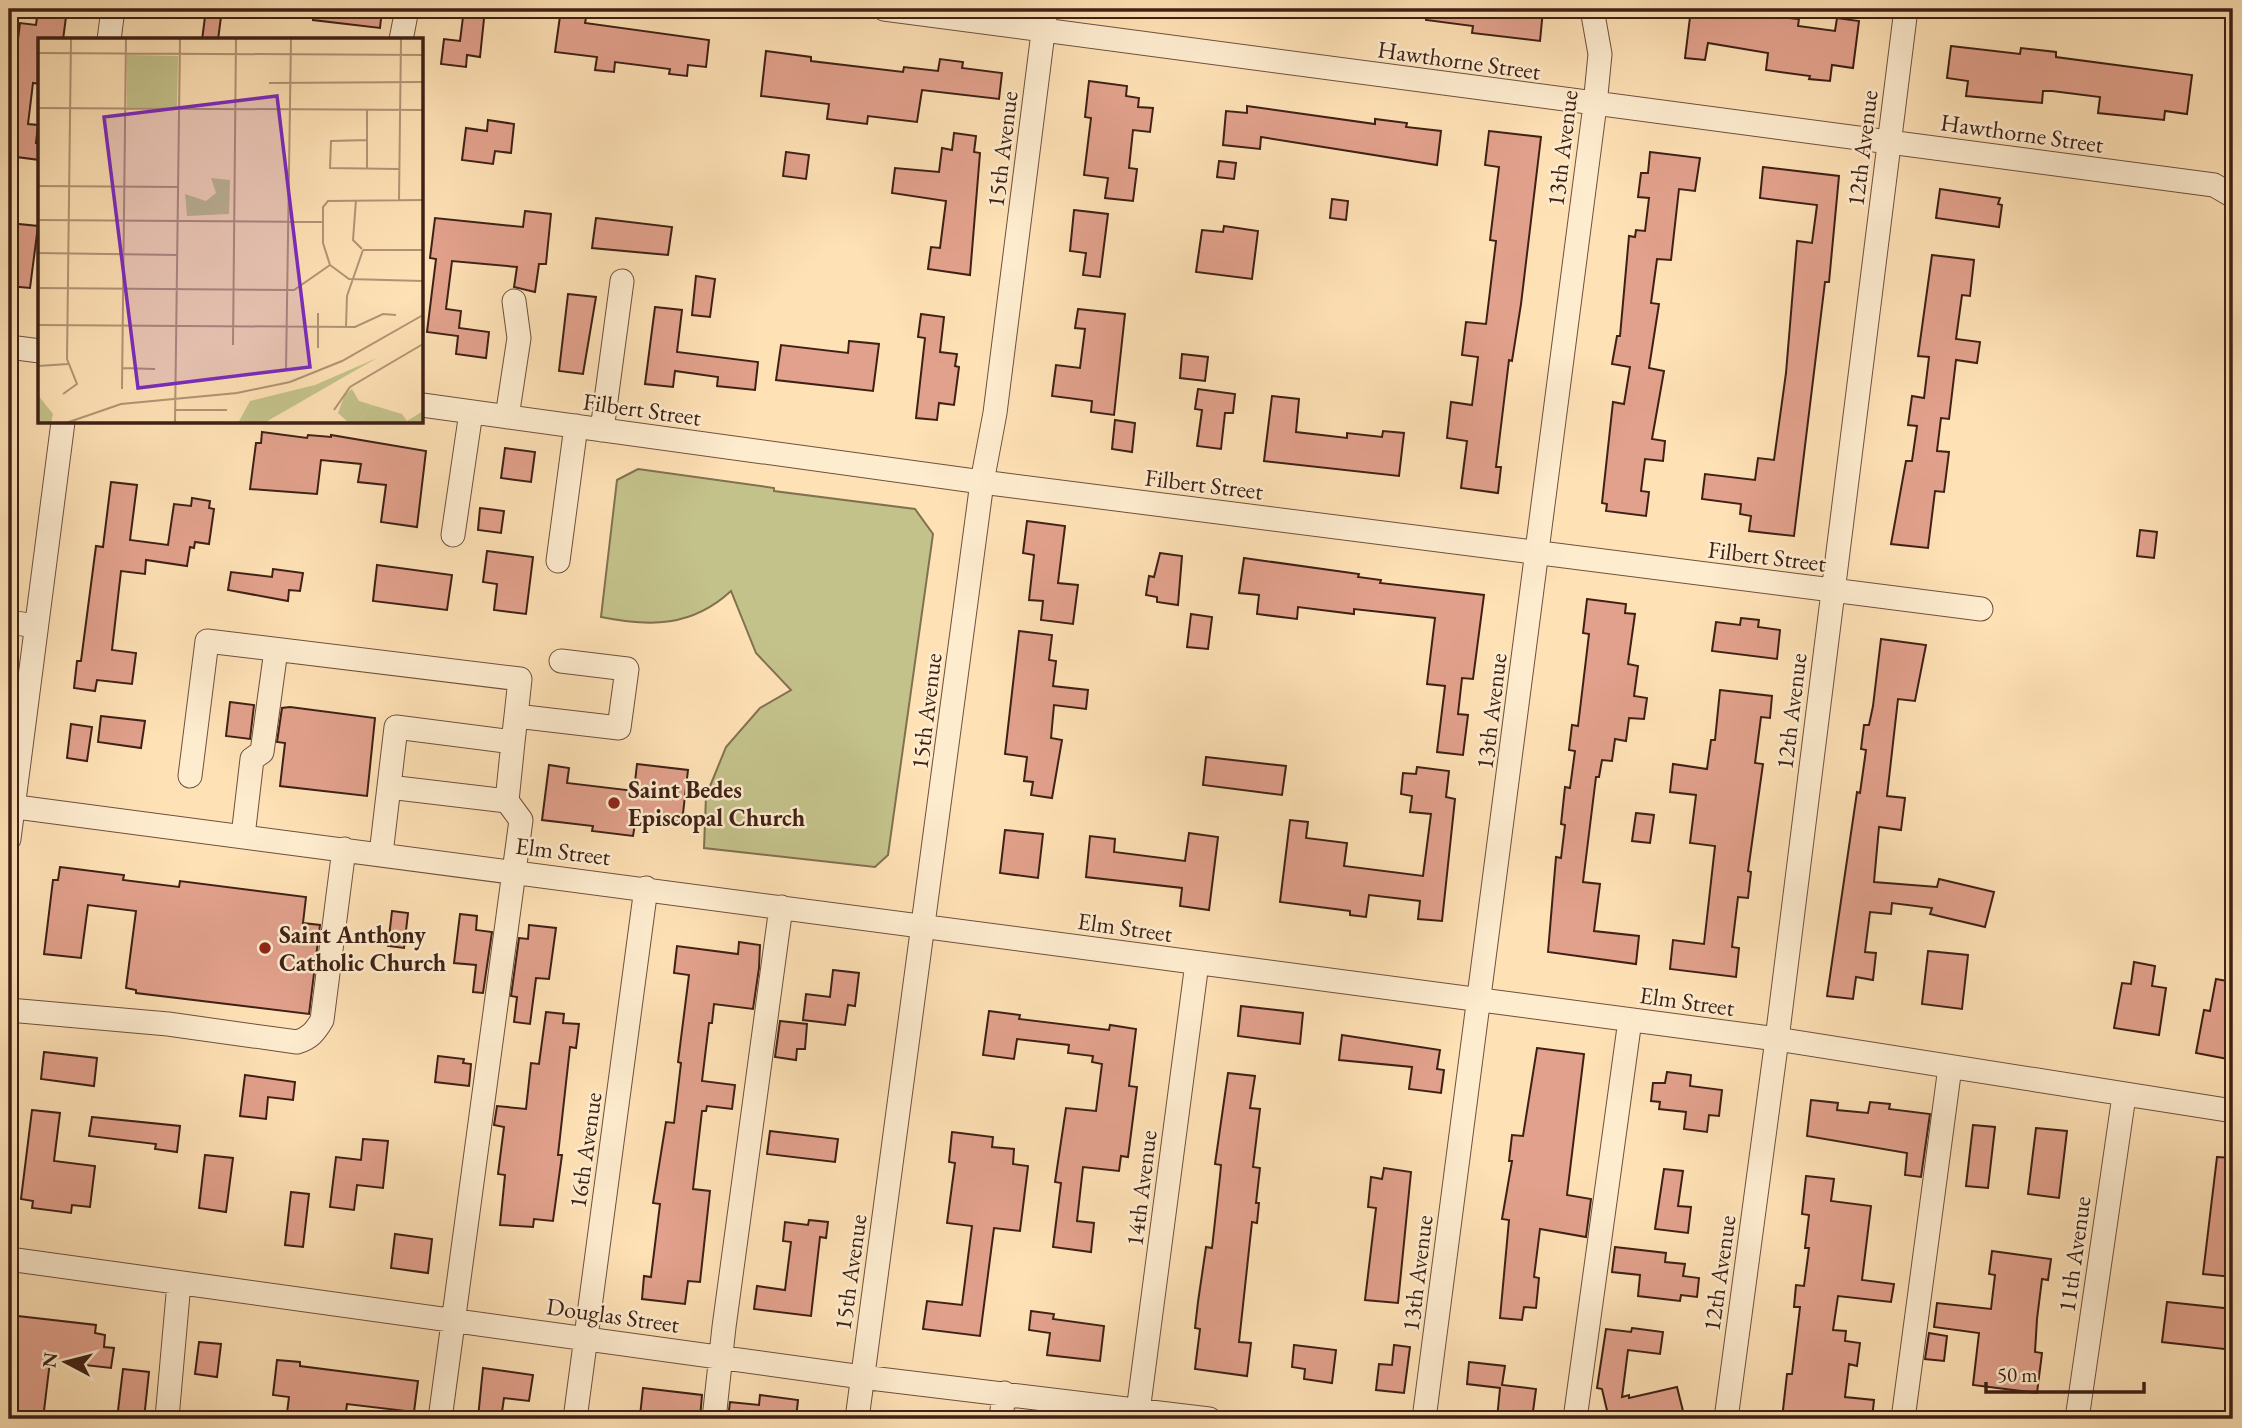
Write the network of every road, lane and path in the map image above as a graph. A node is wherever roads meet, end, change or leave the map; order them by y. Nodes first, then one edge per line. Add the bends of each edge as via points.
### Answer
1 (113, 9) edge
2 (407, 9) edge
3 (884, 9) edge
4 (1592, 9) edge
5 (1906, 9) edge
6 (1045, 19) edge
7 (109, 38) edge
8 (401, 38) edge
9 (1595, 105) junction
10 (1889, 142) junction
11 (2233, 196) edge
12 (622, 281) dead end
13 (514, 301) dead end
14 (9, 347) edge
15 (38, 351) edge
16 (424, 405) edge
17 (471, 412) junction
18 (507, 417) junction
19 (63, 424) edge
20 (576, 426) junction
21 (602, 430) junction
22 (982, 482) junction
23 (453, 535) dead end
24 (1538, 552) junction
25 (558, 561) dead end
26 (1833, 591) junction
27 (1981, 609) dead end
28 (9, 622) edge
29 (36, 626) junction
30 (276, 650) junction
31 (561, 661) dead end
32 (516, 716) junction
33 (513, 742) junction
34 (190, 776) dead end
35 (389, 788) junction
36 (507, 801) junction
37 (11, 806) edge
38 (243, 836) junction
39 (9, 839) edge
40 (344, 849) junction
41 (381, 854) junction
42 (513, 871) junction
43 (646, 888) junction
44 (781, 907) junction
45 (924, 926) junction
46 (1197, 963) junction
47 (1479, 1000) junction
48 (9, 1010) edge
49 (1630, 1020) junction
50 (1777, 1039) junction
51 (1951, 1067) junction
52 (2124, 1096) junction
53 (2233, 1111) edge
54 (9, 1259) edge
55 (180, 1283) junction
56 (453, 1319) junction
57 (587, 1337) junction
58 (721, 1356) junction
59 (862, 1377) junction
60 (1004, 1393) junction
61 (1138, 1414) edge
62 (167, 1418) edge
63 (440, 1419) edge
64 (575, 1419) edge
65 (714, 1419) edge
66 (857, 1419) edge
67 (1000, 1419) edge
68 (1209, 1419) edge
69 (1424, 1419) edge
70 (1575, 1419) edge
71 (1726, 1419) edge
72 (1903, 1419) edge
73 (2077, 1419) edge

1 - 7 street
2 - 8 street
3 - 6 street, Hawthorne Street
4 - 9 street, 13th Avenue via 1600,54
5 - 10 street, 12th Avenue
6 - 9 street, Hawthorne Street
6 - 22 street, 15th Avenue
9 - 10 street, Hawthorne Street
9 - 24 street, 13th Avenue
10 - 11 street, Hawthorne Street via 2214,185
10 - 26 street, 12th Avenue
12 - 21 street
13 - 18 street via 519,338
14 - 15 street
16 - 17 street, Filbert Street
17 - 18 street, Filbert Street
17 - 23 street
18 - 20 street, Filbert Street
19 - 29 street
20 - 21 street, Filbert Street
20 - 25 street
21 - 22 street, Filbert Street
22 - 24 street, Filbert Street
22 - 45 street, 15th Avenue
24 - 26 street, Filbert Street
24 - 47 street, 13th Avenue
26 - 27 street, Filbert Street
26 - 50 street, 12th Avenue
28 - 29 street
29 - 37 street
30 - 32 street via 520,679
30 - 34 street via 207,641
30 - 38 street via 262,752 252,759
31 - 32 street via 627,669 619,728
32 - 33 street
33 - 35 street via 397,727
33 - 36 street
35 - 36 street
35 - 41 street
36 - 42 street via 521,820
37 - 38 street, Elm Street
37 - 39 street
38 - 40 street, Elm Street
40 - 41 street, Elm Street
40 - 48 street via 322,1020 306,1039 297,1042 169,1024
41 - 42 street, Elm Street
42 - 43 street, Elm Street
42 - 56 street
43 - 44 street, Elm Street
43 - 57 street, 16th Avenue
44 - 45 street, Elm Street
44 - 58 street
45 - 46 street, Elm Street
45 - 59 street, 15th Avenue
46 - 47 street, Elm Street
46 - 61 street, 14th Avenue
47 - 49 street, Elm Street
47 - 69 street, 13th Avenue
49 - 50 street, Elm Street
49 - 70 street
50 - 51 street, Elm Street
50 - 71 street, 12th Avenue
51 - 52 street, Elm Street
51 - 72 street
52 - 53 street, Elm Street
52 - 73 street, 11th Avenue
54 - 55 street, Douglas Street
55 - 56 street, Douglas Street
55 - 62 street
56 - 57 street, Douglas Street
56 - 63 street
57 - 58 street, Douglas Street
57 - 64 street, 16th Avenue
58 - 59 street, Douglas Street
58 - 65 street
59 - 60 street, Douglas Street
59 - 66 street, 15th Avenue
60 - 61 street, Douglas Street
60 - 67 street
61 - 68 street, Douglas Street

